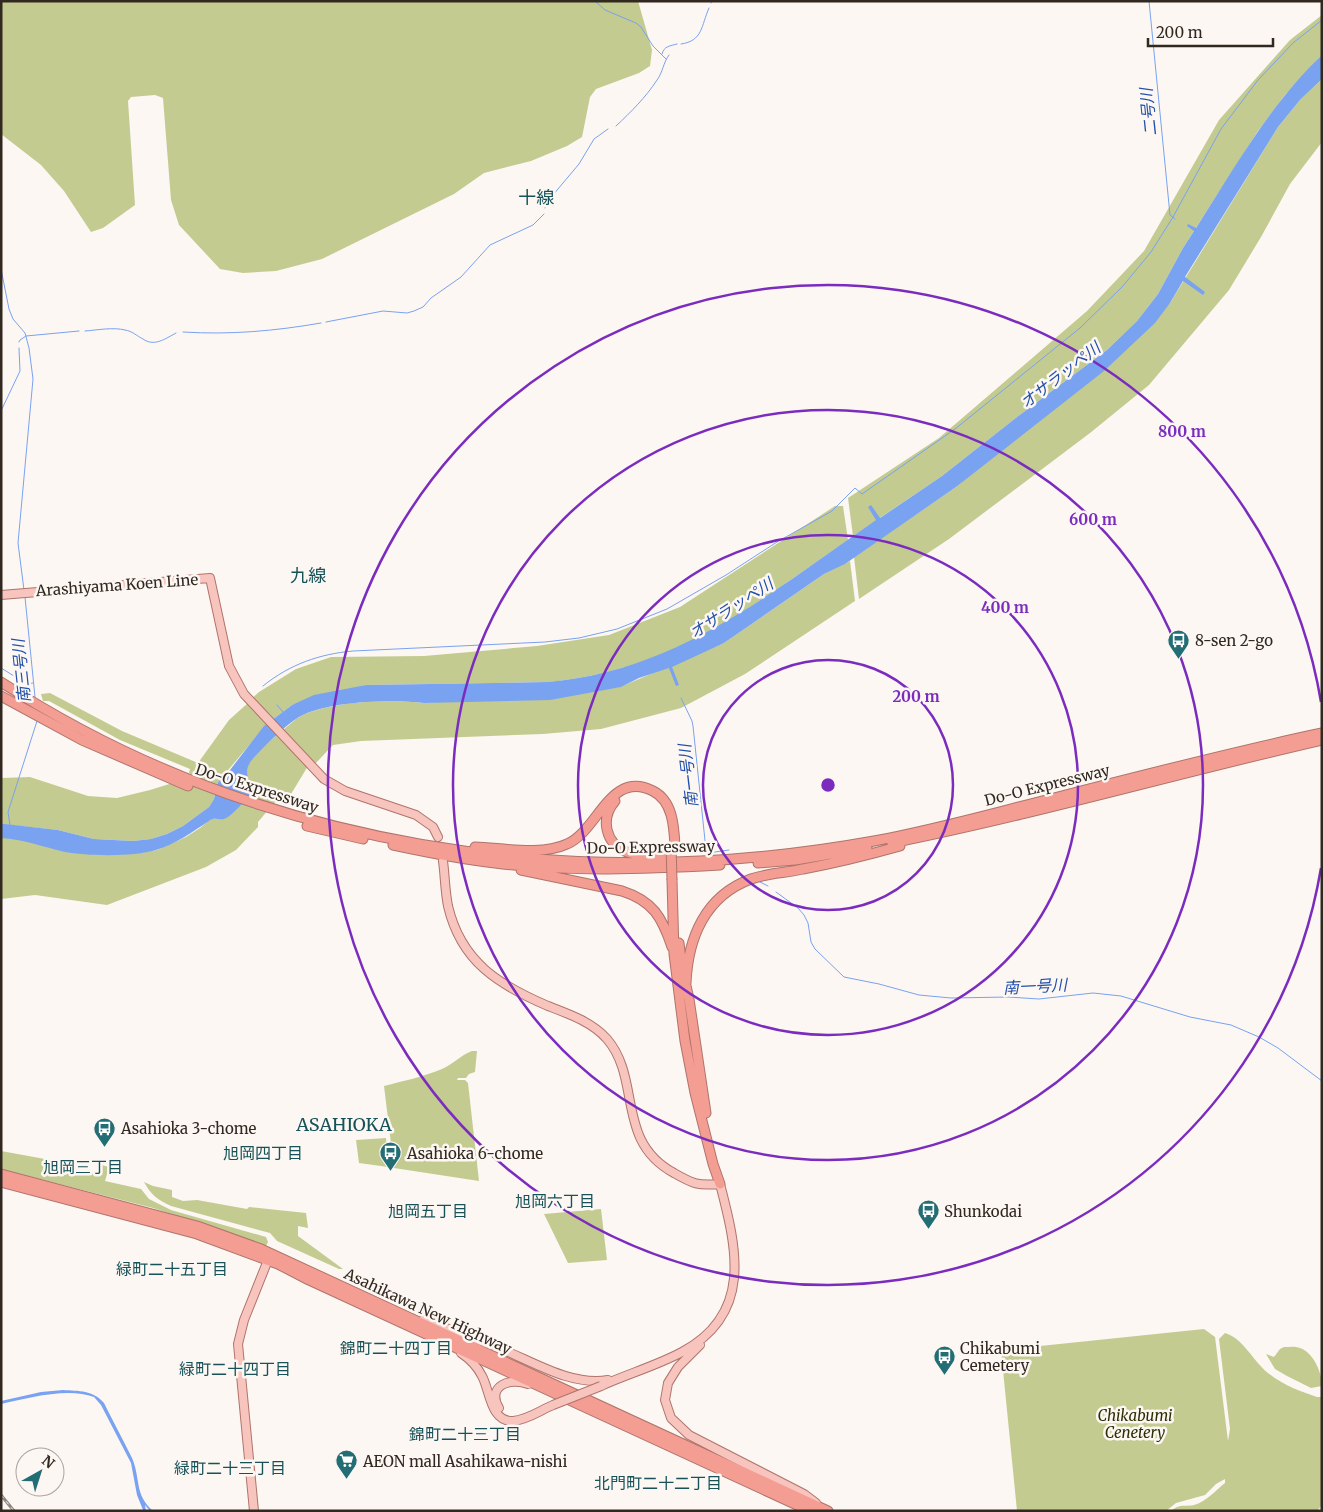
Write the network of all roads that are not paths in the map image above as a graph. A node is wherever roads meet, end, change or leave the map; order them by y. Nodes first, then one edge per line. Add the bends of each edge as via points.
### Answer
1 (1, 595) edge
2 (1, 682) edge
3 (1, 696) edge
4 (1322, 733) edge
5 (1322, 740) edge
6 (184, 782) junction
7 (270, 811) junction
8 (943, 833) junction
9 (438, 837) dead end
10 (423, 844) junction
11 (673, 846) junction
12 (701, 860) junction
13 (443, 861) dead end
14 (495, 863) junction
15 (674, 880) junction
16 (674, 954) junction
17 (686, 983) junction
18 (1, 1174) edge
19 (1, 1182) edge
20 (720, 1184) junction
21 (269, 1256) junction
22 (403, 1318) junction
23 (711, 1331) junction
24 (600, 1384) junction
25 (581, 1404) junction
26 (533, 1414) junction
27 (826, 1510) edge
28 (254, 1511) edge
29 (810, 1511) edge

1 - 9 main road, Arashiyama Koen Line via 210,578 229,666 244,694 258,710 331,784 416,814 433,827
2 - 6 highway, Do-O Expressway via 46,710
3 - 6 highway, Do-O Expressway via 117,756
4 - 12 highway, Do-O Expressway via 1216,756 875,841 794,854
5 - 8 highway, Do-O Expressway
6 - 7 highway, Do-O Expressway
7 - 10 highway, Do-O Expressway via 380,838
7 - 14 highway, Do-O Expressway via 329,832
8 - 14 highway, Do-O Expressway via 795,860 748,864 586,868
8 - 17 highway via 859,858 760,876 735,887 716,902 697,928 689,950
10 - 11 highway via 555,848 578,838 613,795 635,787 653,791 663,799 671,815
10 - 12 highway, Do-O Expressway via 495,855 585,862
11 - 12 highway via 665,810 650,795 629,793 611,806 606,820 607,832 620,849 638,855
11 - 15 highway, bridge
13 - 20 main road via 448,904 455,928 478,963 511,989 596,1028 615,1049 621,1062 634,1122 649,1153 670,1171 694,1184
14 - 16 highway via 635,896 658,914
15 - 16 highway
15 - 17 highway
16 - 20 highway via 695,1094
17 - 20 highway
18 - 21 highway, Asahikawa New Highway via 230,1236
19 - 21 highway, Asahikawa New Highway
20 - 23 main road via 734,1243 735,1276 729,1303
21 - 22 highway, Asahikawa New Highway
21 - 28 main road via 238,1344
22 - 24 main road via 452,1329 557,1373
22 - 25 highway, Asahikawa New Highway
22 - 26 main road via 418,1334 458,1351 473,1362 483,1376 492,1406 502,1417 514,1421
22 - 27 highway, Asahikawa New Highway
23 - 24 main road via 680,1353
23 - 27 main road via 672,1374 665,1400 671,1418 688,1435 804,1494
24 - 26 main road, bridge
25 - 26 main road via 523,1382 506,1382 497,1391 495,1399 504,1414 512,1417
25 - 29 highway, Asahikawa New Highway

